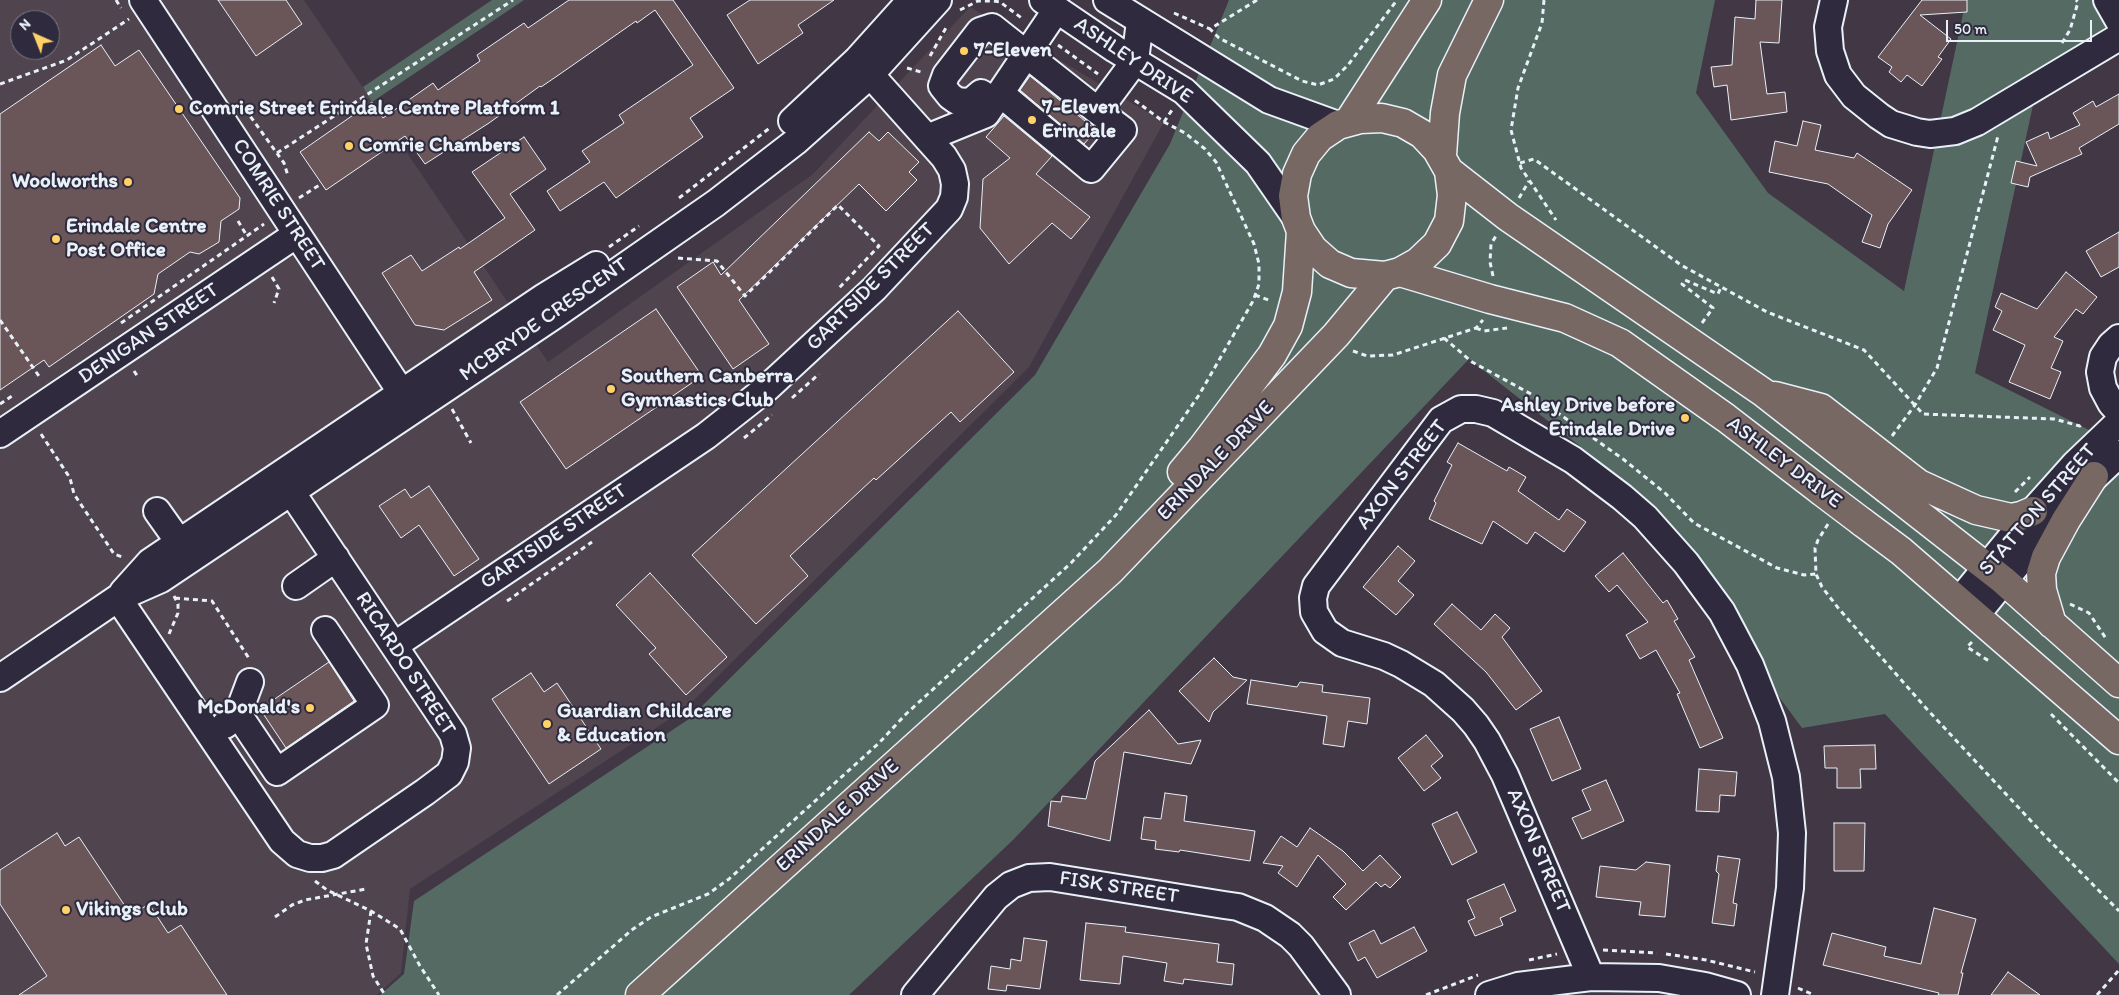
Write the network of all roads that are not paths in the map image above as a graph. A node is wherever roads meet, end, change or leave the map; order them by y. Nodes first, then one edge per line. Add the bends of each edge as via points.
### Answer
1 (1107, 0) edge
2 (1427, 0) edge
3 (1489, 0) edge
4 (1834, 0) edge
5 (2107, 0) edge
6 (932, 1) edge
7 (1046, 4) edge
8 (136, 10) edge
9 (1140, 21) junction
10 (2119, 21) edge
11 (2119, 37) edge
12 (1027, 53) junction
13 (1135, 62) junction
14 (864, 67) junction
15 (997, 98) junction
16 (1098, 111) junction
17 (1343, 123) junction
18 (927, 138) junction
19 (1445, 163) junction
20 (1298, 224) junction
21 (297, 234) junction
22 (1392, 274) junction
23 (2119, 338) edge
24 (408, 401) junction
25 (2119, 412) edge
26 (2119, 422) edge
27 (0, 434) edge
28 (2119, 454) edge
29 (2094, 476) junction
30 (1895, 480) junction
31 (286, 483) junction
32 (157, 511) dead end
33 (2032, 511) junction
34 (179, 542) junction
35 (336, 558) junction
36 (1995, 574) junction
37 (296, 586) dead end
38 (118, 598) junction
39 (1968, 608) junction
40 (2052, 624) junction
41 (325, 630) dead end
42 (1037, 637) junction
43 (395, 645) junction
44 (252, 674) road end
45 (0, 678) edge
46 (2119, 683) edge
47 (238, 714) junction
48 (212, 737) junction
49 (2119, 740) edge
50 (1591, 977) junction
51 (640, 995) edge
52 (915, 995) edge
53 (1337, 995) edge
54 (1490, 995) edge
55 (1737, 995) edge
56 (1775, 995) edge

1 - 9 street, ASHLEY DRIVE
2 - 17 main road
3 - 19 main road via 1452,75 1445,113
4 - 11 street via 1828,28 1830,51 1838,75 1854,96 1885,120 1930,134 1955,131 1977,122
5 - 10 street
6 - 14 street, MCBRYDE CRESCENT
7 - 12 street
7 - 13 street, ASHLEY DRIVE
8 - 21 street, COMRIE STREET via 254,169
9 - 13 street
9 - 17 street, ASHLEY DRIVE via 1269,100
12 - 15 street
12 - 15 street via 992,28 980,31 946,75 942,86 957,101 973,100 981,93
12 - 16 street
13 - 16 street
13 - 20 street, ASHLEY DRIVE via 1184,92 1252,157
14 - 18 street, GARTSIDE STREET
14 - 24 street, MCBRYDE CRESCENT via 807,108 726,186 686,207 657,237 544,297
15 - 16 street via 1091,170 1123,130
15 - 18 street via 986,114
17 - 19 main road via 1382,118 1403,123 1422,134
17 - 20 main road via 1320,137 1297,174 1294,196
18 - 43 street, GARTSIDE STREET via 952,170 954,198 949,210 874,289 767,388 706,436
19 - 22 main road via 1452,195 1449,220 1437,244 1418,262
19 - 30 main road, ASHLEY DRIVE, bridge via 1508,217 1764,393 1854,448
20 - 22 main road via 1313,249 1330,264 1351,273
20 - 42 main road, ERINDALE DRIVE via 1297,292 1288,326 1272,355 1202,448
21 - 24 street, COMRIE STREET
21 - 27 street, DENIGAN STREET
22 - 39 main road, ASHLEY DRIVE, bridge via 1565,318 1620,343 1726,418 1901,551
22 - 42 main road, ERINDALE DRIVE via 1110,571
23 - 25 street via 2103,357 2100,372 2103,388
24 - 31 street, MCBRYDE CRESCENT
26 - 33 street, STATTON STREET via 2074,464
28 - 29 street, STATTON STREET
29 - 36 street, STATTON STREET
29 - 40 main road via 2066,520 2046,557 2041,574
30 - 33 main road via 1919,484 1984,513 2011,518
30 - 36 main road, ASHLEY DRIVE
31 - 34 street, MCBRYDE CRESCENT
31 - 35 street, RICARDO STREET
31 - 38 street, MCBRYDE CRESCENT via 161,579
32 - 34 street
33 - 36 street, STATTON STREET
34 - 38 street, MCBRYDE CRESCENT via 150,562
35 - 37 street
35 - 43 street, RICARDO STREET
36 - 39 street, STATTON STREET
36 - 40 main road, ASHLEY DRIVE
38 - 45 street, MCBRYDE CRESCENT
38 - 48 street, RICARDO STREET
39 - 49 main road, ASHLEY DRIVE
40 - 46 main road, ASHLEY DRIVE
41 - 47 street via 375,705 277,772
42 - 51 main road, ERINDALE DRIVE
43 - 48 street, RICARDO STREET via 454,734 455,762 449,774 333,855 310,858 297,854 282,840
44 - 47 street
47 - 48 street
50 - 54 street via 1518,986
50 - 55 street via 1659,978
50 - 56 street, AXON STREET via 1505,775 1476,725 1434,684 1402,664 1342,644 1325,631 1314,612 1316,586 1441,420 1461,409 1493,413 1573,460 1622,497 1686,563 1722,612 1750,666 1772,721 1786,777 1792,833 1790,888
52 - 53 street, FISK STREET via 996,898 1011,885 1030,878 1050,877 1224,904 1265,918 1301,946

